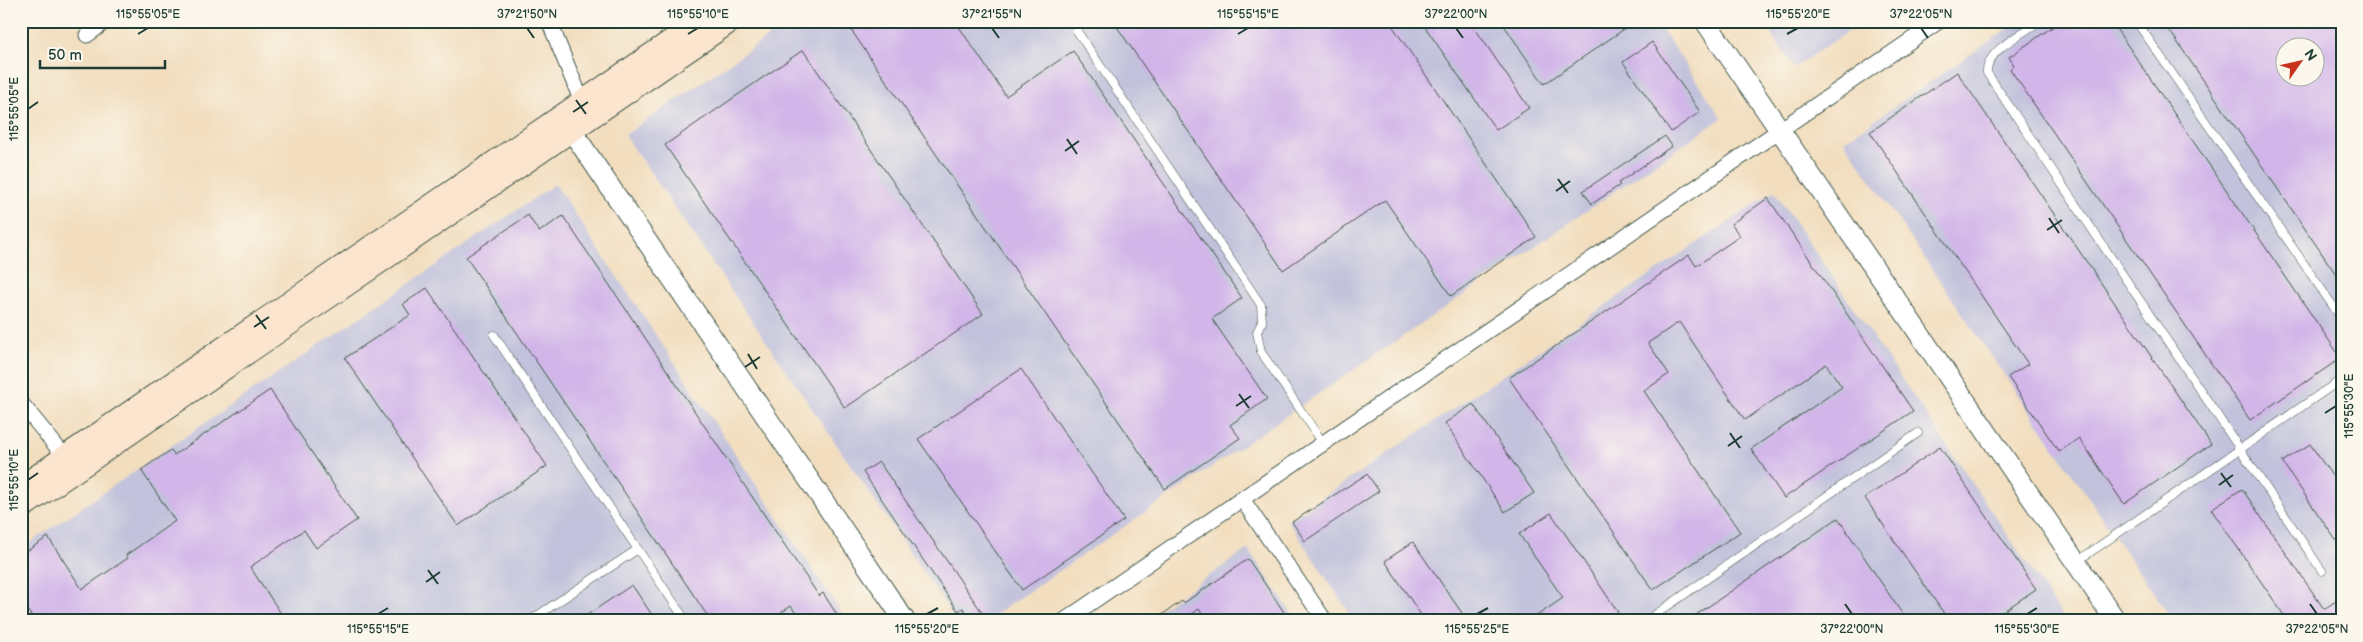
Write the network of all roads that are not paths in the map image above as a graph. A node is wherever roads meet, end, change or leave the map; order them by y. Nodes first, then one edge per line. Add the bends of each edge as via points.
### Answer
1 (106, 21) edge
2 (549, 21) edge
3 (700, 21) edge
4 (731, 21) edge
5 (1705, 21) edge
6 (1939, 21) edge
7 (2040, 21) edge
8 (2136, 21) edge
9 (1077, 31) dead end
10 (87, 35) dead end
11 (582, 102) junction
12 (566, 124) junction
13 (1780, 130) junction
14 (2342, 319) edge
15 (494, 335) dead end
16 (2342, 379) edge
17 (21, 403) edge
18 (1918, 433) dead end
19 (1323, 443) junction
20 (2240, 449) junction
21 (66, 457) junction
22 (21, 487) edge
23 (1242, 499) junction
24 (21, 508) edge
25 (638, 549) junction
26 (2076, 562) junction
27 (2322, 571) dead end
28 (529, 621) edge
29 (686, 621) edge
30 (905, 621) edge
31 (1064, 621) edge
32 (1325, 621) edge
33 (1646, 621) edge
34 (2116, 621) edge

1 - 10 street
2 - 11 street
3 - 11 main road
4 - 12 main road
5 - 13 street
6 - 13 street
7 - 20 lane via 1992,54 1986,64 1987,73
8 - 14 lane
9 - 19 lane via 1261,305 1262,322 1257,332 1261,352
11 - 12 main road
12 - 21 main road
12 - 24 main road
12 - 30 street
13 - 19 street
13 - 26 street
15 - 25 lane
16 - 20 lane
17 - 21 street
18 - 33 lane
19 - 23 street
20 - 26 lane
20 - 27 lane
21 - 22 main road
23 - 31 street
23 - 32 street
25 - 28 lane
25 - 29 lane
26 - 34 street

